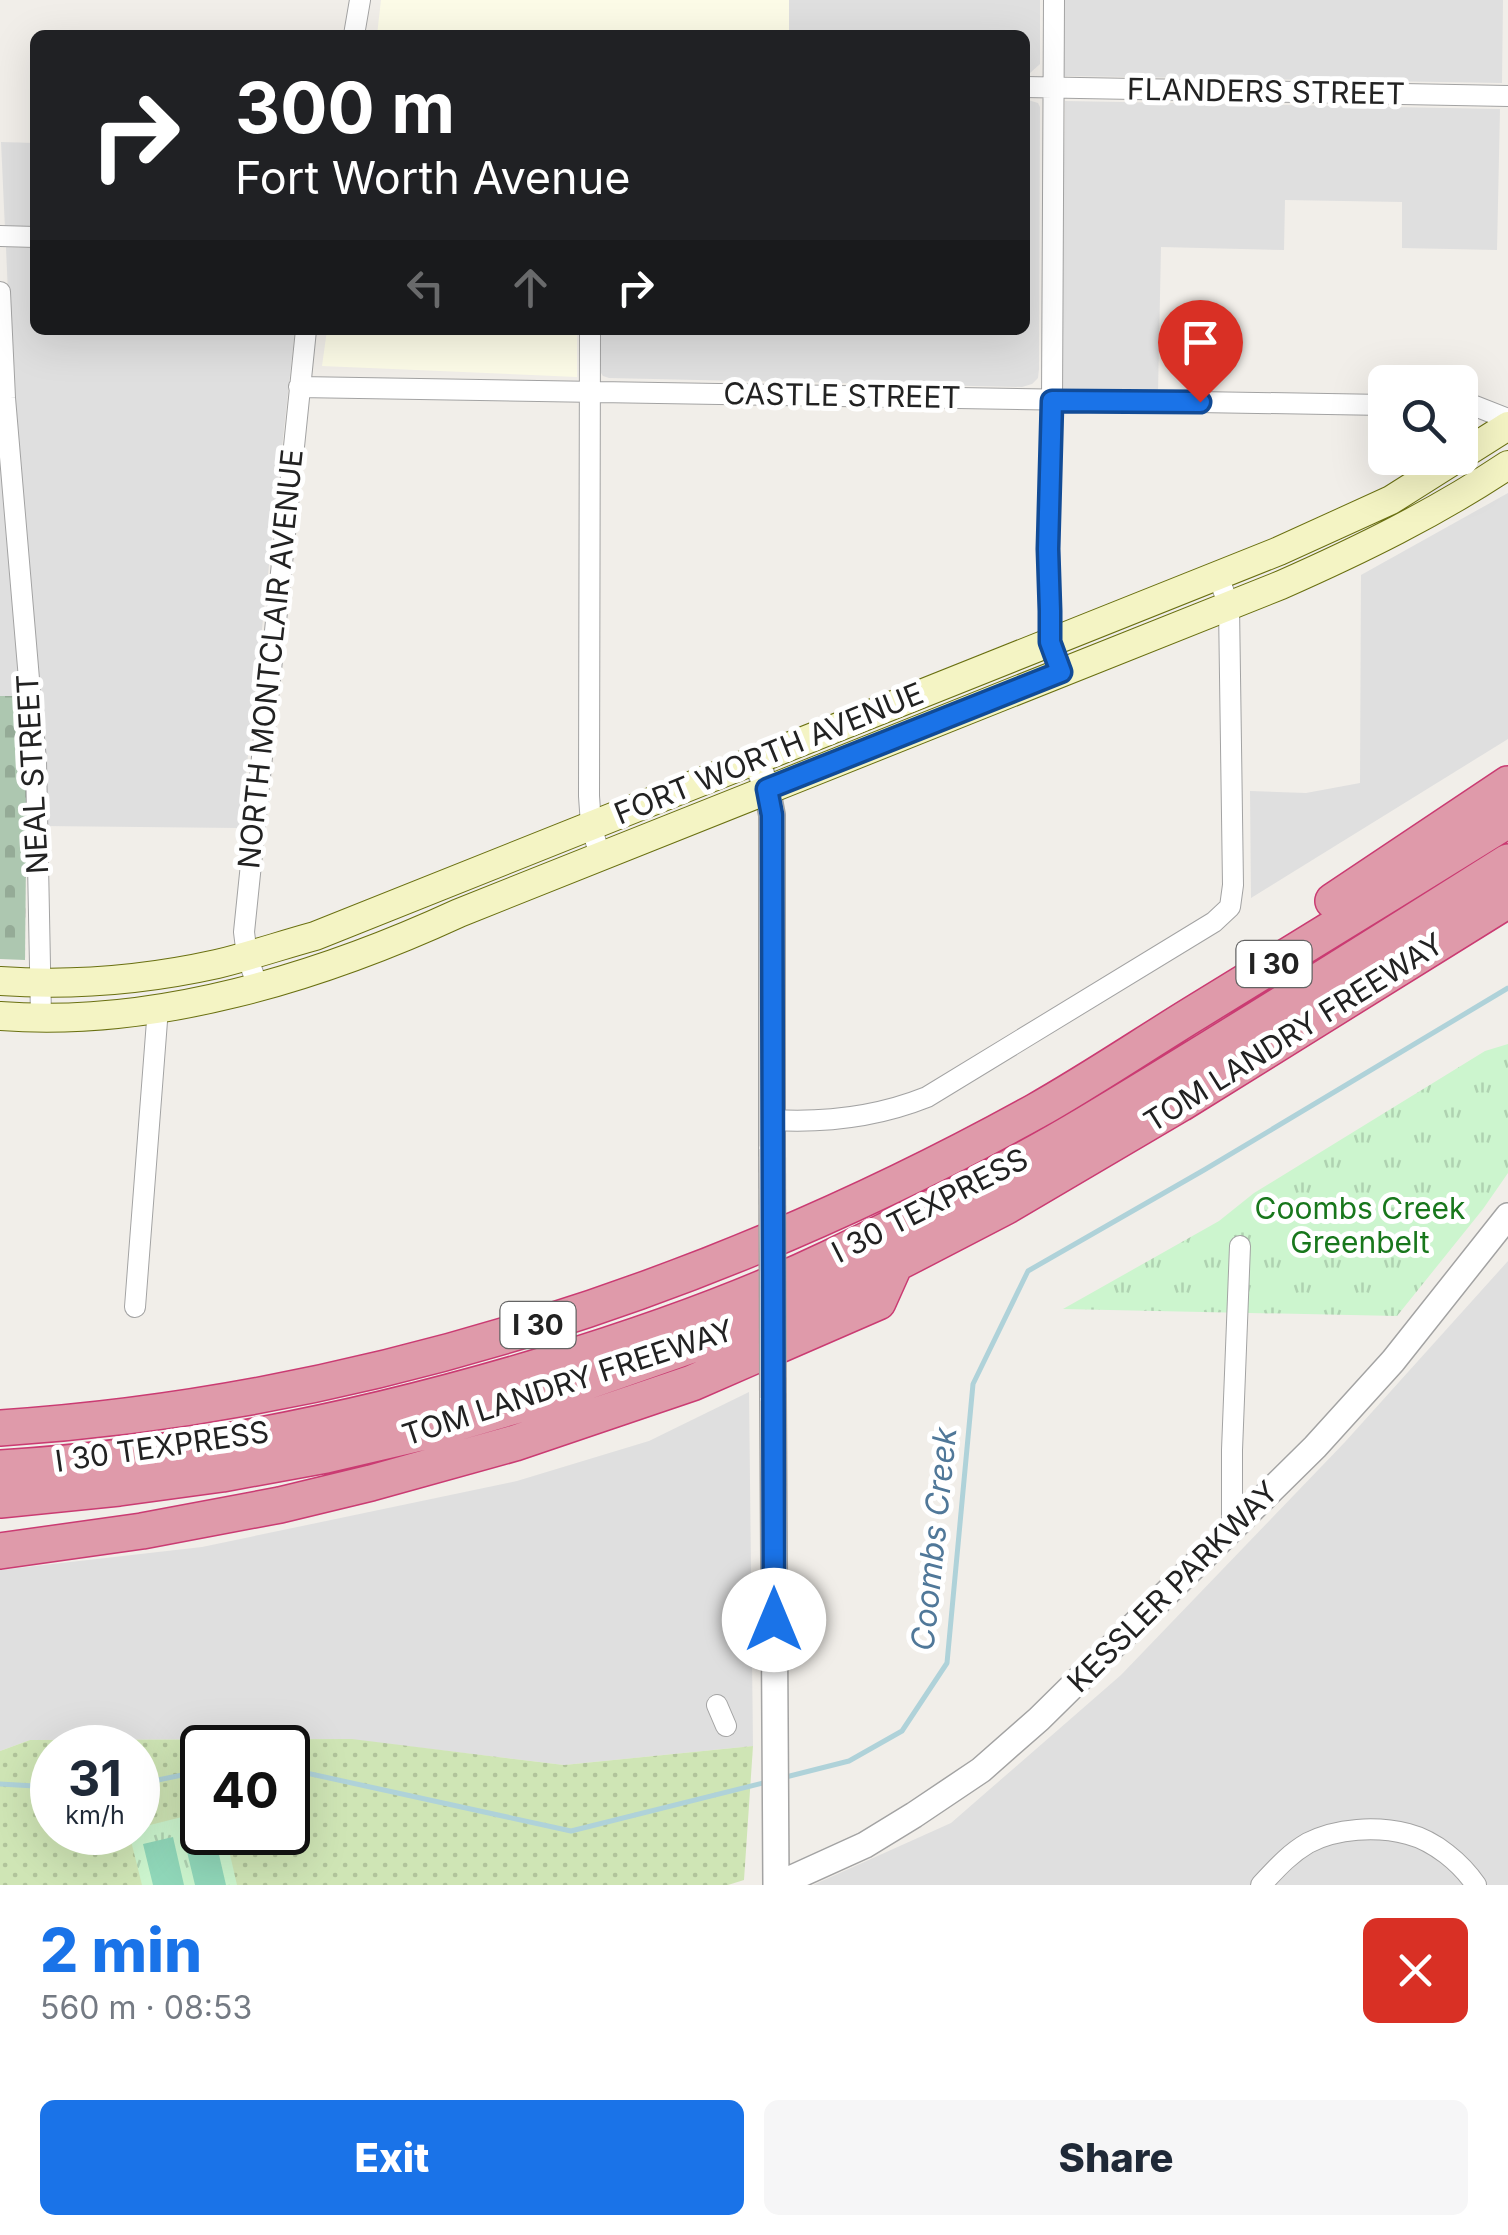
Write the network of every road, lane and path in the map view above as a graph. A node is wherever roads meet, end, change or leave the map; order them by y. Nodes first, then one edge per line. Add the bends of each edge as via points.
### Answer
1 (360, 0) edge
2 (1054, 0) edge
3 (355, 30) edge
4 (1030, 87) edge
5 (1054, 88) junction
6 (1508, 96) edge
7 (0, 236) edge
8 (30, 237) edge
9 (0, 292) edge
10 (305, 335) edge
11 (590, 335) edge
12 (299, 387) junction
13 (590, 391) junction
14 (2, 398) edge
15 (1052, 401) junction
16 (1368, 405) edge
17 (1478, 408) edge
18 (1508, 422) edge
19 (1508, 464) edge
20 (1218, 576) junction
21 (1229, 606) junction
22 (1050, 642) junction
23 (1061, 672) junction
24 (756, 760) junction
25 (1508, 784) edge
26 (767, 789) junction
27 (1508, 820) edge
28 (590, 825) junction
29 (600, 856) junction
30 (1508, 862) edge
31 (1508, 900) edge
32 (404, 901) junction
33 (417, 932) junction
34 (246, 956) junction
35 (0, 981) edge
36 (41, 984) junction
37 (258, 987) junction
38 (158, 1008) junction
39 (0, 1016) edge
40 (41, 1017) junction
41 (1040, 1108) junction
42 (773, 1120) junction
43 (1508, 1216) edge
44 (1240, 1246) dead end
45 (895, 1264) junction
46 (135, 1306) dead end
47 (0, 1428) edge
48 (0, 1468) edge
49 (0, 1500) edge
50 (1232, 1529) junction
51 (0, 1552) edge
52 (717, 1706) dead end
53 (726, 1726) dead end
54 (777, 1885) edge
55 (1262, 1885) edge
56 (1476, 1885) edge

1 - 3 street
2 - 5 street
4 - 5 street, FLANDERS STREET
5 - 6 street, FLANDERS STREET
5 - 15 street
7 - 8 street
9 - 14 street, NEAL STREET
10 - 12 street, NORTH MONTCLAIR AVENUE
11 - 13 street
12 - 13 street, CASTLE STREET
12 - 34 street, NORTH MONTCLAIR AVENUE via 249,867
13 - 15 street, CASTLE STREET
13 - 28 street
14 - 36 street, NEAL STREET via 36,760
15 - 16 street, CASTLE STREET
15 - 22 street
17 - 18 street
18 - 20 main road, FORT WORTH AVENUE via 1391,500
19 - 21 main road, FORT WORTH AVENUE via 1345,557
20 - 21 street
20 - 22 main road, FORT WORTH AVENUE
21 - 23 main road, FORT WORTH AVENUE
21 - 42 street via 1230,907 927,1098 860,1118
22 - 23 street
22 - 24 main road, FORT WORTH AVENUE
23 - 26 main road, FORT WORTH AVENUE
24 - 26 street
24 - 28 main road, FORT WORTH AVENUE
25 - 41 highway via 1088,1052
26 - 29 main road, FORT WORTH AVENUE
26 - 42 street
27 - 41 highway, I 30
28 - 29 street
28 - 32 main road, FORT WORTH AVENUE
29 - 33 main road, FORT WORTH AVENUE
30 - 48 highway, I 30 TEXPRESS via 1084,1126 844,1251 722,1304 609,1345 355,1415 135,1455
31 - 45 highway, TOM LANDRY FREEWAY / I 30 via 1151,1122
32 - 33 main road
32 - 34 main road, FORT WORTH AVENUE
33 - 37 main road, FORT WORTH AVENUE
34 - 36 main road, FORT WORTH AVENUE via 157,975
34 - 37 street, NORTH MONTCLAIR AVENUE
35 - 36 main road, FORT WORTH AVENUE
36 - 40 street, NEAL STREET
37 - 38 main road, FORT WORTH AVENUE
38 - 40 main road, FORT WORTH AVENUE
38 - 46 street
39 - 40 main road, FORT WORTH AVENUE
41 - 47 highway, I 30 via 804,1225 510,1334 312,1385
42 - 54 street, bridge
43 - 50 street, KESSLER PARKWAY via 1393,1362
44 - 50 street
45 - 49 highway, TOM LANDRY FREEWAY / I 30 via 714,1337 429,1432 222,1474
45 - 51 highway via 878,1302 692,1383 515,1443 280,1505
50 - 54 street, KESSLER PARKWAY via 981,1770 865,1844
52 - 53 street
55 - 56 street via 1310,1842 1344,1830 1374,1830 1410,1834 1447,1854

